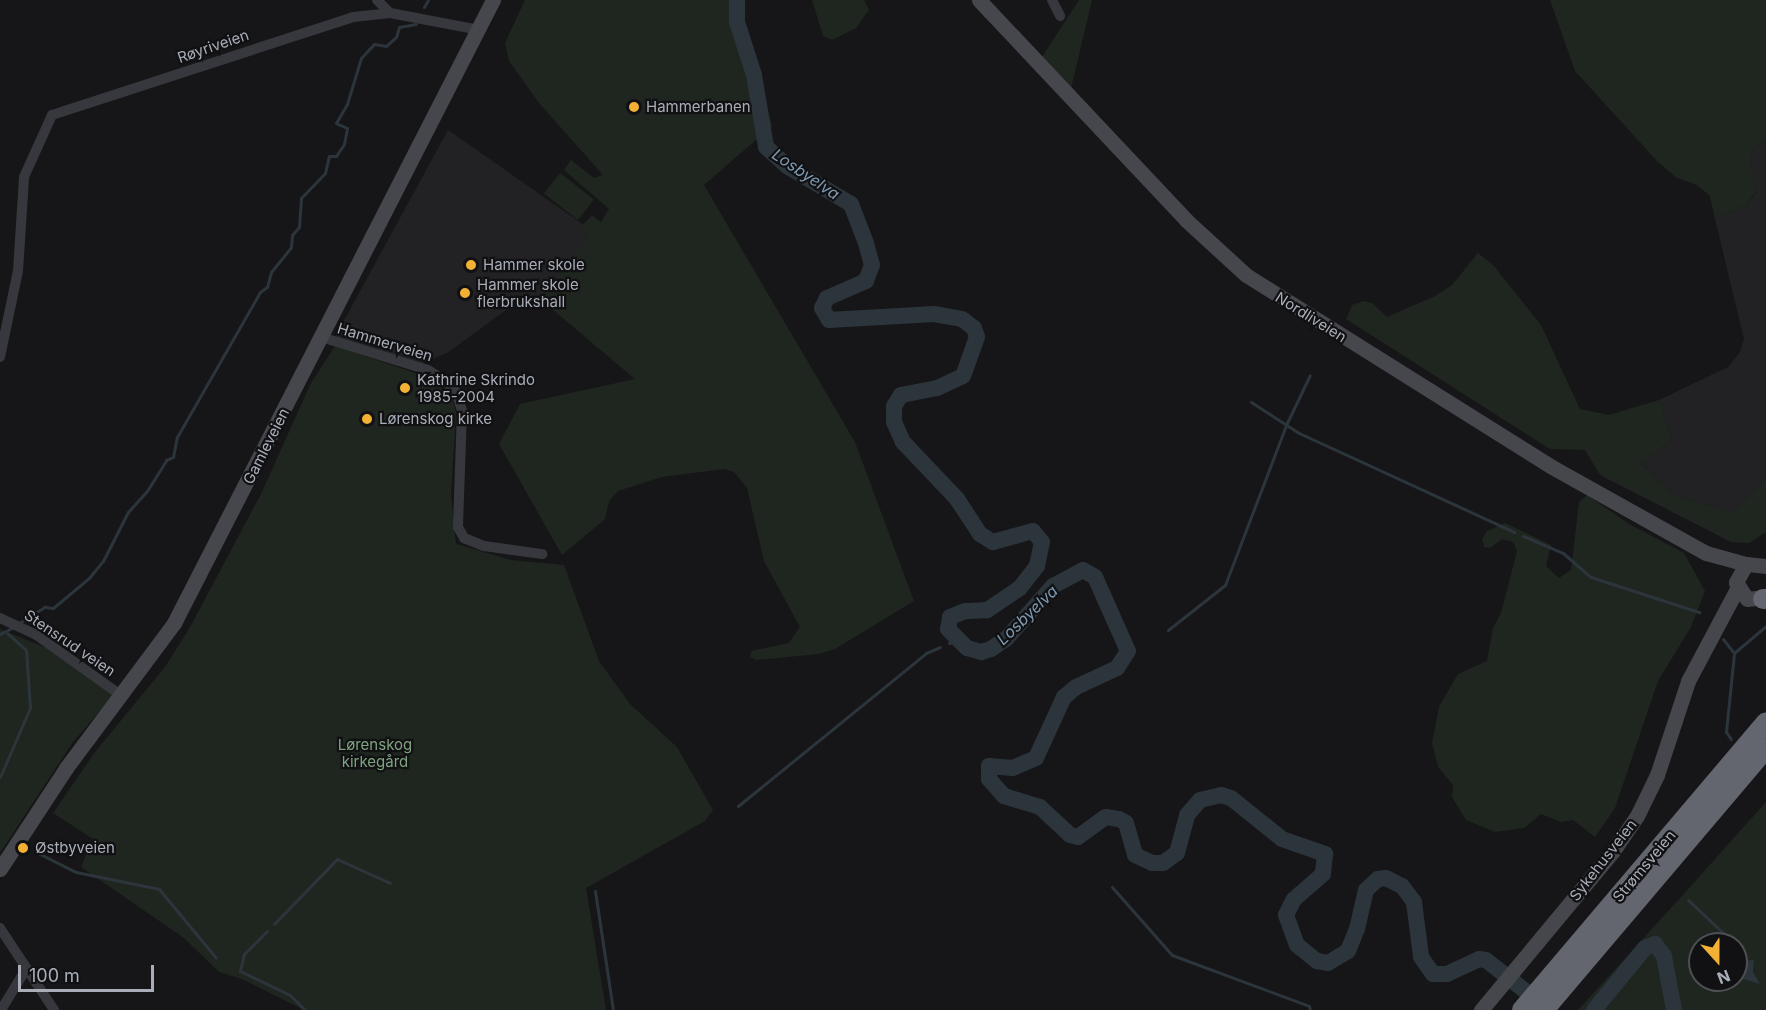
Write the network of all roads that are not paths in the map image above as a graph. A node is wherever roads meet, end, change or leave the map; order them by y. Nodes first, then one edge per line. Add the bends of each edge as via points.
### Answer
1 (377, 0) edge
2 (494, 0) edge
3 (979, 0) edge
4 (1052, 0) edge
5 (390, 12) junction
6 (1060, 16) dead end
7 (480, 30) junction
8 (321, 337) junction
9 (0, 357) edge
10 (1706, 553) junction
11 (542, 554) dead end
12 (1759, 562) edge
13 (1737, 586) junction
14 (1763, 599) edge
15 (0, 618) edge
16 (1720, 626) junction
17 (122, 696) junction
18 (1766, 710) edge
19 (1766, 722) edge
20 (1766, 748) edge
21 (1766, 759) edge
22 (0, 869) edge
23 (1630, 909) junction
24 (0, 928) edge
25 (1580, 941) junction
26 (26, 969) junction
27 (1551, 989) junction
28 (1523, 1009) edge
29 (1, 1010) edge
30 (54, 1010) edge
31 (1481, 1010) edge
32 (1544, 1010) edge

1 - 5 street
2 - 7 main road, Gamleveien
3 - 10 main road, Nordliveien via 1186,220 1246,275 1552,466
4 - 6 street
5 - 7 street
5 - 9 street, Røyriveien via 353,17 289,37 59,111 49,119 24,177 18,272
7 - 8 main road, Gamleveien
8 - 11 street, Hammerveien via 428,370 444,380 456,392 462,411 458,528 464,538 484,546
8 - 17 main road, Gamleveien via 186,603 154,656
10 - 12 main road, Nordliveien
10 - 13 main road, Nordliveien
12 - 13 main road, Sykehusveien via 1740,570
13 - 14 main road, Nordliveien via 1747,599
13 - 16 main road, Sykehusveien
14 - 16 main road, Sykehusveien
15 - 17 street, Stensrud veien via 35,634
16 - 31 main road, Sykehusveien via 1688,681 1658,774 1637,816
17 - 22 main road, Gamleveien via 66,768
18 - 25 highway via 1638,862
19 - 25 highway, Strømsveien
20 - 23 highway, Strømsveien
21 - 23 highway
23 - 27 highway, Strømsveien
24 - 26 street
25 - 27 highway, Strømsveien
26 - 29 street
26 - 30 street
27 - 28 highway, Strømsveien
27 - 32 highway, Strømsveien

